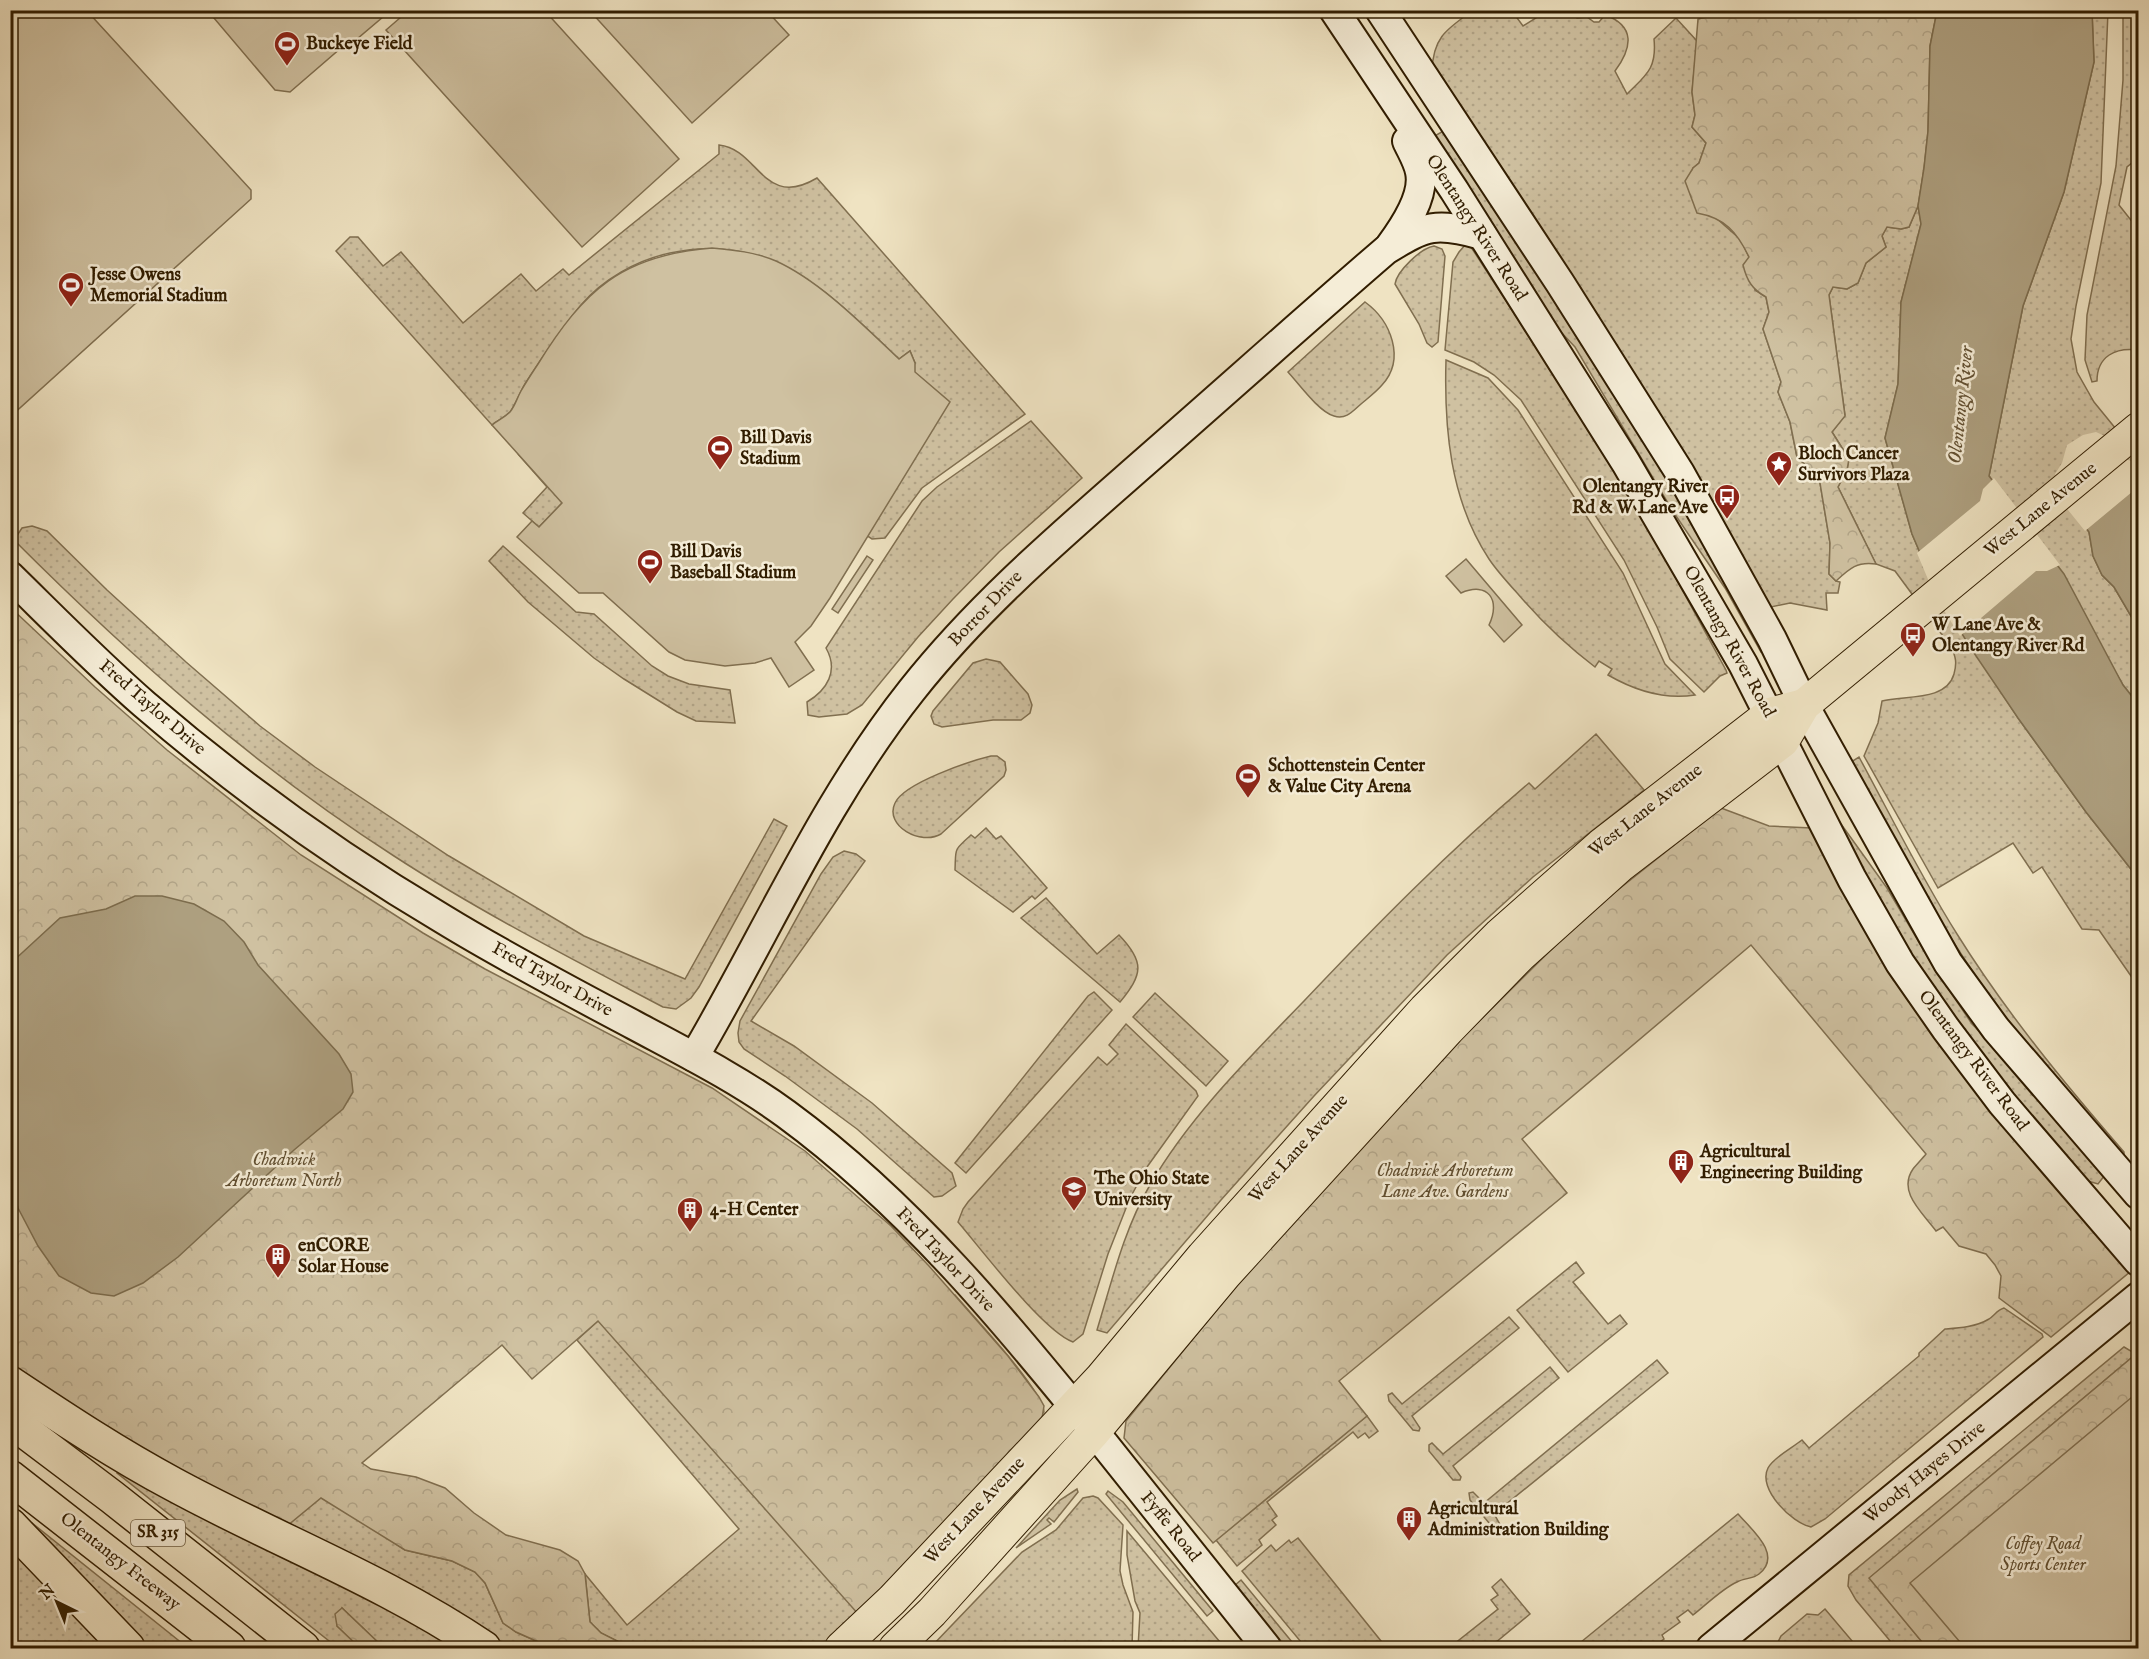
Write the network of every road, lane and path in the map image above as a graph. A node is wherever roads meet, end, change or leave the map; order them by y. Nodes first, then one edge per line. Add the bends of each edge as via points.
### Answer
1 (1334, 10) edge
2 (1380, 10) edge
3 (1385, 89) junction
4 (1482, 235) junction
5 (1386, 250) junction
6 (2139, 429) edge
7 (10, 576) edge
8 (1804, 705) junction
9 (1777, 728) junction
10 (693, 1057) junction
11 (2139, 1194) edge
12 (2139, 1261) edge
13 (2131, 1304) edge
14 (10, 1383) edge
15 (1073, 1405) junction
16 (10, 1420) edge
17 (1094, 1432) junction
18 (10, 1477) edge
19 (10, 1525) edge
20 (128, 1648) edge
21 (229, 1648) edge
22 (303, 1648) edge
23 (484, 1648) edge
24 (841, 1648) edge
25 (896, 1648) edge
26 (1267, 1648) edge
27 (1711, 1648) edge

1 - 3 street, Olentangy River Road
2 - 8 street, Olentangy River Road via 1680,473
3 - 4 street, Olentangy River Road
3 - 5 street via 1420,172 1418,197 1406,224
4 - 5 street via 1435,226 1414,232
4 - 9 street, Olentangy River Road via 1626,463
5 - 10 street, Borror Drive via 1008,584 945,651 855,770
6 - 8 main road, West Lane Avenue
7 - 10 street, Fred Taylor Drive via 143,704 265,802 361,869 444,920
8 - 9 main road, West Lane Avenue
8 - 11 street, Olentangy River Road via 1948,963 1996,1029
9 - 12 street, Olentangy River Road via 1852,879 1907,972 2002,1103
9 - 15 main road, West Lane Avenue via 1601,845 1483,951 1409,1027
9 - 17 main road, West Lane Avenue via 1521,955 1440,1038 1225,1275
10 - 15 street, Fred Taylor Drive via 784,1112 875,1188 925,1235
13 - 27 street, Woody Hayes Drive
14 - 23 highway via 89,1436 173,1484 333,1562
15 - 17 street, Fyffe Road
15 - 24 main road, West Lane Avenue via 892,1600
16 - 22 highway, SR 315
17 - 25 main road, West Lane Avenue
17 - 26 street, Fyffe Road
18 - 21 highway, Olentangy Freeway / SR 315
19 - 20 highway

